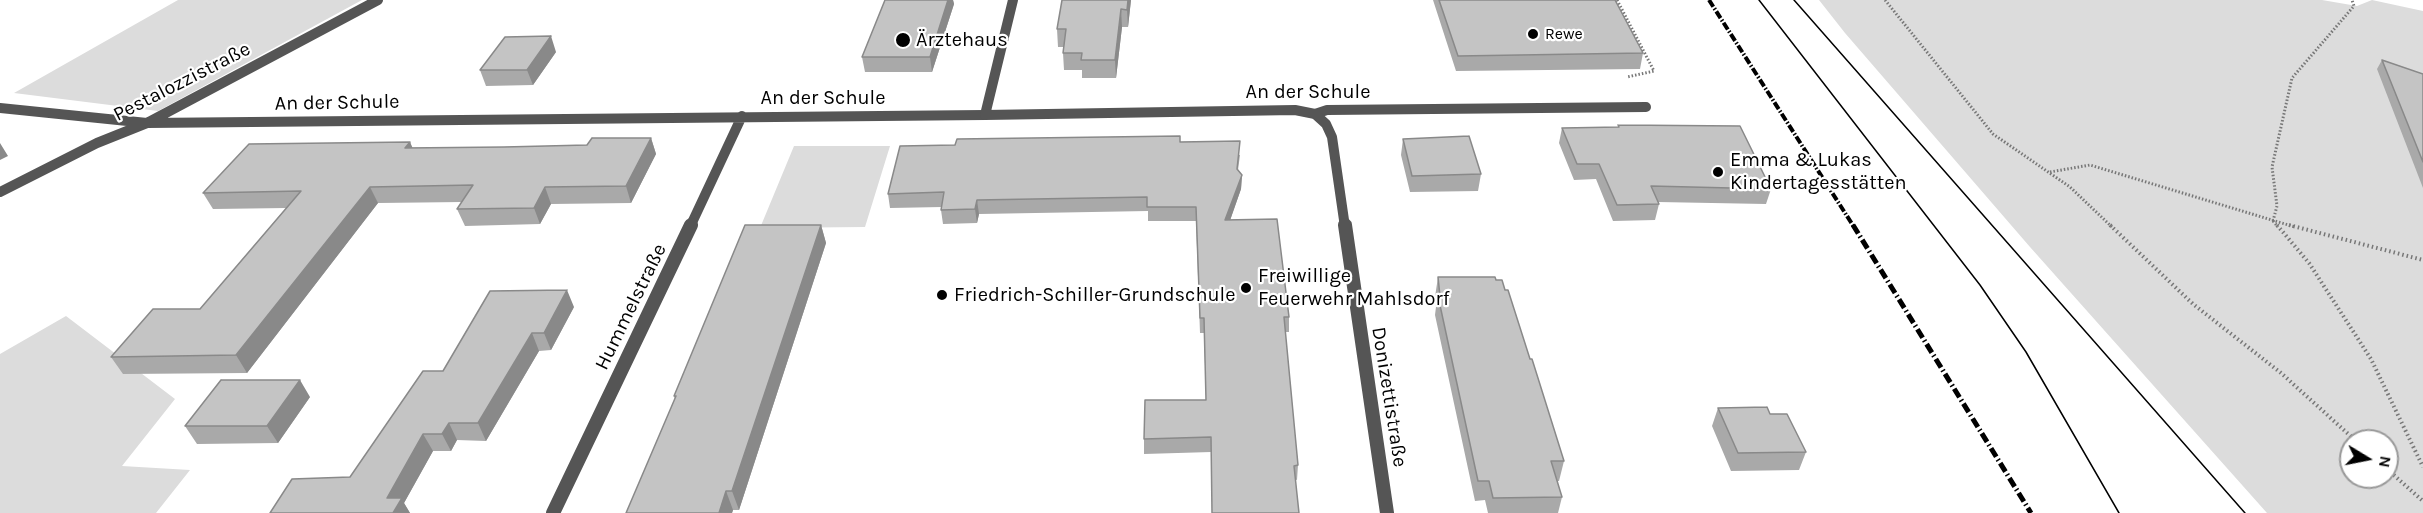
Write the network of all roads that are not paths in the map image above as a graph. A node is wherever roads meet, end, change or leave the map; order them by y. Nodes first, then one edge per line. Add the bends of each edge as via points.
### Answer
1 (378, 0) edge
2 (1013, 0) edge
3 (1646, 107) dead end
4 (0, 108) edge
5 (1315, 114) junction
6 (985, 115) junction
7 (742, 116) junction
8 (147, 123) junction
9 (0, 192) edge
10 (553, 513) edge
11 (1387, 513) edge

1 - 8 street, Pestalozzistraße
2 - 6 street
3 - 5 street, An der Schule via 1327,110
4 - 8 street, An der Schule
5 - 6 street, An der Schule via 1264,110
5 - 11 street, Donizettistraße via 1332,137
6 - 7 street, An der Schule
7 - 8 street, An der Schule
7 - 10 street, Hummelstraße
8 - 9 street, Pestalozzistraße via 97,143

